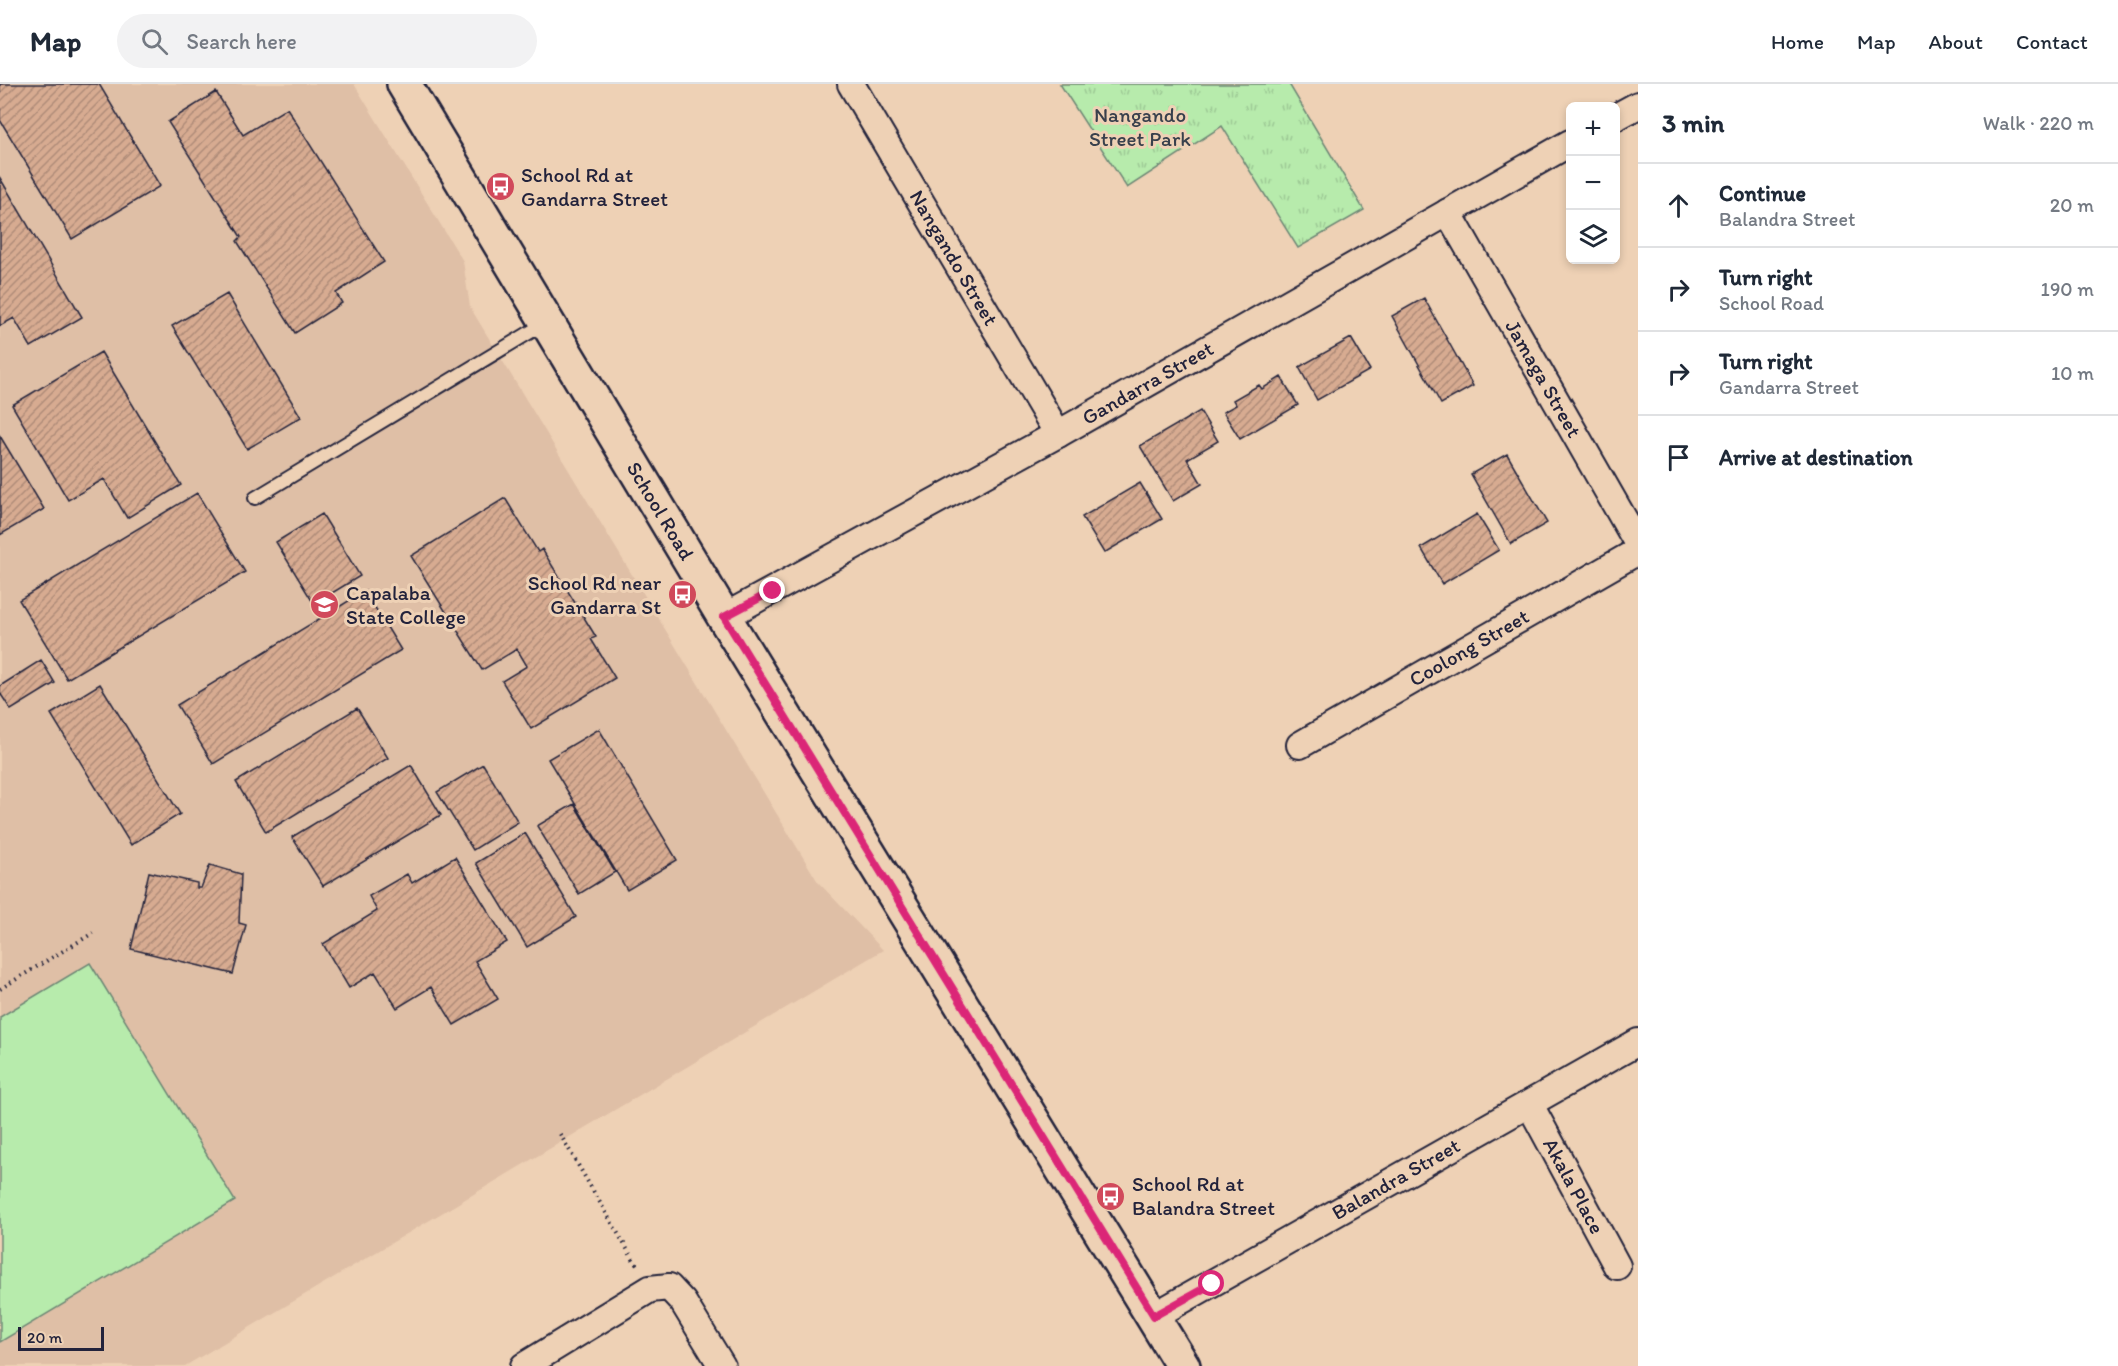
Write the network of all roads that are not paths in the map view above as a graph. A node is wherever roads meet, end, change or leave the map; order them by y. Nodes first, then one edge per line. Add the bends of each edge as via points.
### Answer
1 (404, 84) edge
2 (851, 84) edge
3 (1638, 105) edge
4 (1620, 115) edge
5 (1566, 145) edge
6 (1448, 212) junction
7 (548, 322) junction
8 (1058, 434) junction
9 (255, 498) dead end
10 (1638, 544) edge
11 (1638, 551) edge
12 (724, 617) junction
13 (1300, 745) dead end
14 (1638, 1042) edge
15 (1530, 1105) junction
16 (1617, 1266) dead end
17 (1154, 1316) junction
18 (524, 1366) edge
19 (722, 1366) edge
20 (1184, 1366) edge

1 - 7 street, School Road
2 - 8 street, Nangando Street
3 - 4 street
5 - 6 street, Gandarra Street
6 - 8 street, Gandarra Street
6 - 10 street, Jamaga Street
7 - 9 lane
7 - 12 street, School Road
8 - 12 street, Gandarra Street
11 - 13 street, Coolong Street
12 - 17 street, School Road
14 - 15 street, Balandra Street
15 - 16 street, Akala Place
15 - 17 street, Balandra Street
17 - 20 street, School Road
18 - 19 street via 650,1289 669,1287 683,1302

